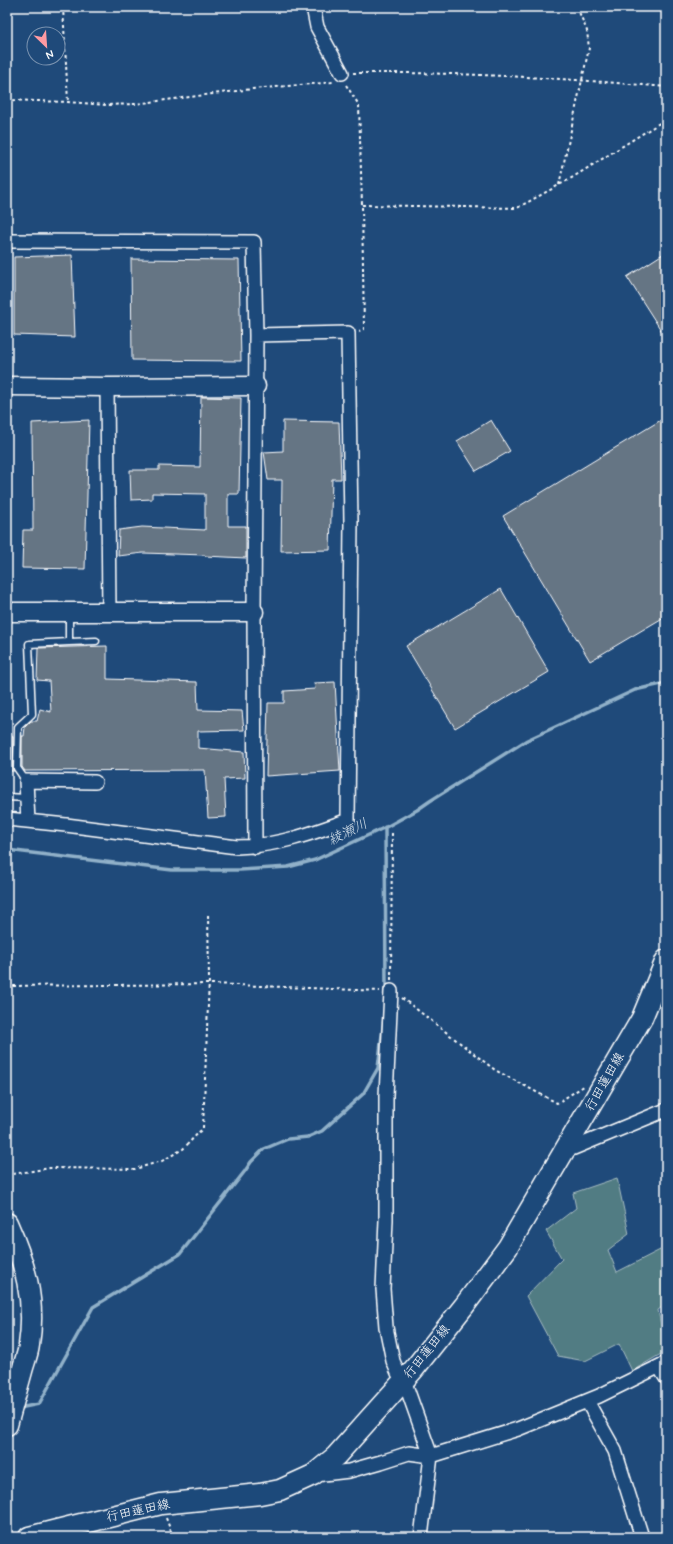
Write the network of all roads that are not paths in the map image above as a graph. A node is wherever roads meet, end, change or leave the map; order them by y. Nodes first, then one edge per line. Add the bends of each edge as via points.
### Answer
1 (313, 7) edge
2 (343, 77) road end
3 (7, 241) edge
4 (256, 335) junction
5 (7, 386) edge
6 (256, 386) junction
7 (107, 387) junction
8 (69, 611) junction
9 (109, 611) junction
10 (7, 612) edge
11 (254, 612) junction
12 (96, 641) dead end
13 (69, 642) junction
14 (26, 781) junction
15 (95, 782) dead end
16 (7, 797) edge
17 (27, 798) junction
18 (7, 819) edge
19 (28, 821) junction
20 (255, 847) junction
21 (666, 960) edge
22 (391, 991) road end
23 (666, 1110) edge
24 (564, 1152) junction
25 (7, 1223) edge
26 (662, 1365) edge
27 (666, 1378) edge
28 (404, 1380) junction
29 (587, 1401) junction
30 (7, 1425) edge
31 (431, 1456) junction
32 (313, 1475) junction
33 (29, 1537) edge
34 (421, 1537) edge
35 (642, 1537) edge

1 - 2 street via 317,27
3 - 4 street via 254,242
4 - 6 street
4 - 20 street via 348,333 351,522 348,820 312,834
5 - 7 street
6 - 7 street
6 - 11 street
7 - 9 street
8 - 9 street
8 - 10 street
8 - 13 lane
9 - 11 street
11 - 20 street
12 - 13 lane
13 - 14 lane via 29,644 32,714 18,727 18,768
14 - 15 street
14 - 17 street
16 - 17 lane
17 - 19 street
18 - 19 street
19 - 20 street via 237,847
21 - 24 main road, 行田蓮田線 via 642,1018
22 - 28 street via 386,1096 383,1289 386,1326 392,1354 398,1373
23 - 24 street
24 - 28 main road, 行田蓮田線 via 508,1247
25 - 30 main road via 27,1277 32,1320 29,1346
26 - 27 street
26 - 29 street
28 - 31 street
28 - 32 main road, 行田蓮田線 via 336,1456
29 - 31 street via 518,1429
29 - 35 street via 615,1451
31 - 32 street via 409,1453 349,1471
31 - 34 street
32 - 33 main road, 行田蓮田線 via 280,1490 161,1504

